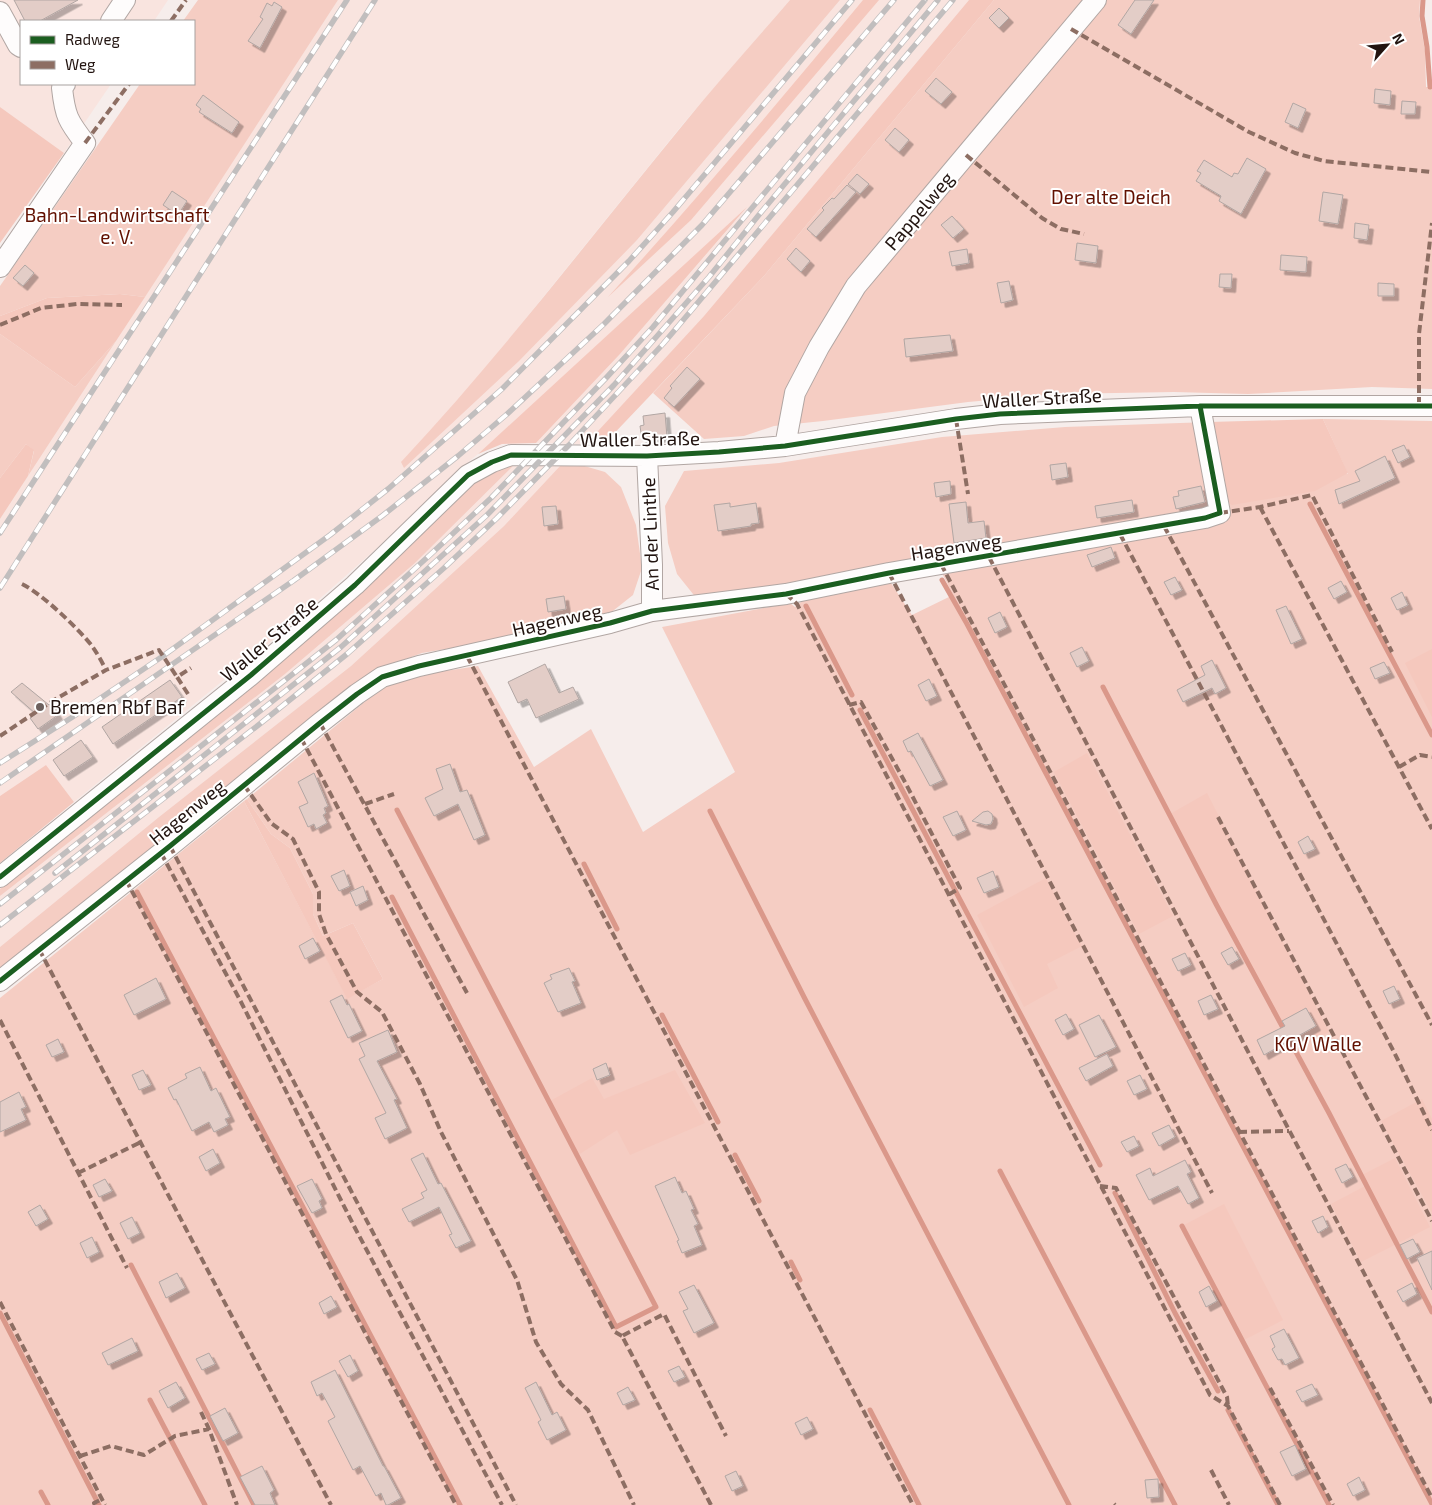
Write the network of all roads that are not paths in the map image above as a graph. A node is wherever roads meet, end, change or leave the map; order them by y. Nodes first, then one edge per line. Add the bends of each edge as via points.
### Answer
1 (125, 0) edge
2 (1096, 0) edge
3 (0, 12) edge
4 (112, 20) edge
5 (20, 47) edge
6 (64, 85) edge
7 (0, 267) edge
8 (1200, 406) junction
9 (1432, 406) edge
10 (785, 446) junction
11 (647, 456) junction
12 (652, 611) junction
13 (0, 877) edge
14 (0, 981) edge

1 - 4 street
2 - 10 street, Pappelweg via 856,286 795,393
3 - 5 street
6 - 7 street via 64,111 85,143
8 - 9 street, Waller Straße
8 - 10 street, Waller Straße via 1000,414
8 - 12 street, Hagenweg via 1220,513 786,594
10 - 11 street, Waller Straße
11 - 12 street, An der Linthe
11 - 13 street, Waller Straße via 510,456 468,475 355,585 251,675
12 - 14 street, Hagenweg via 382,677 320,723

